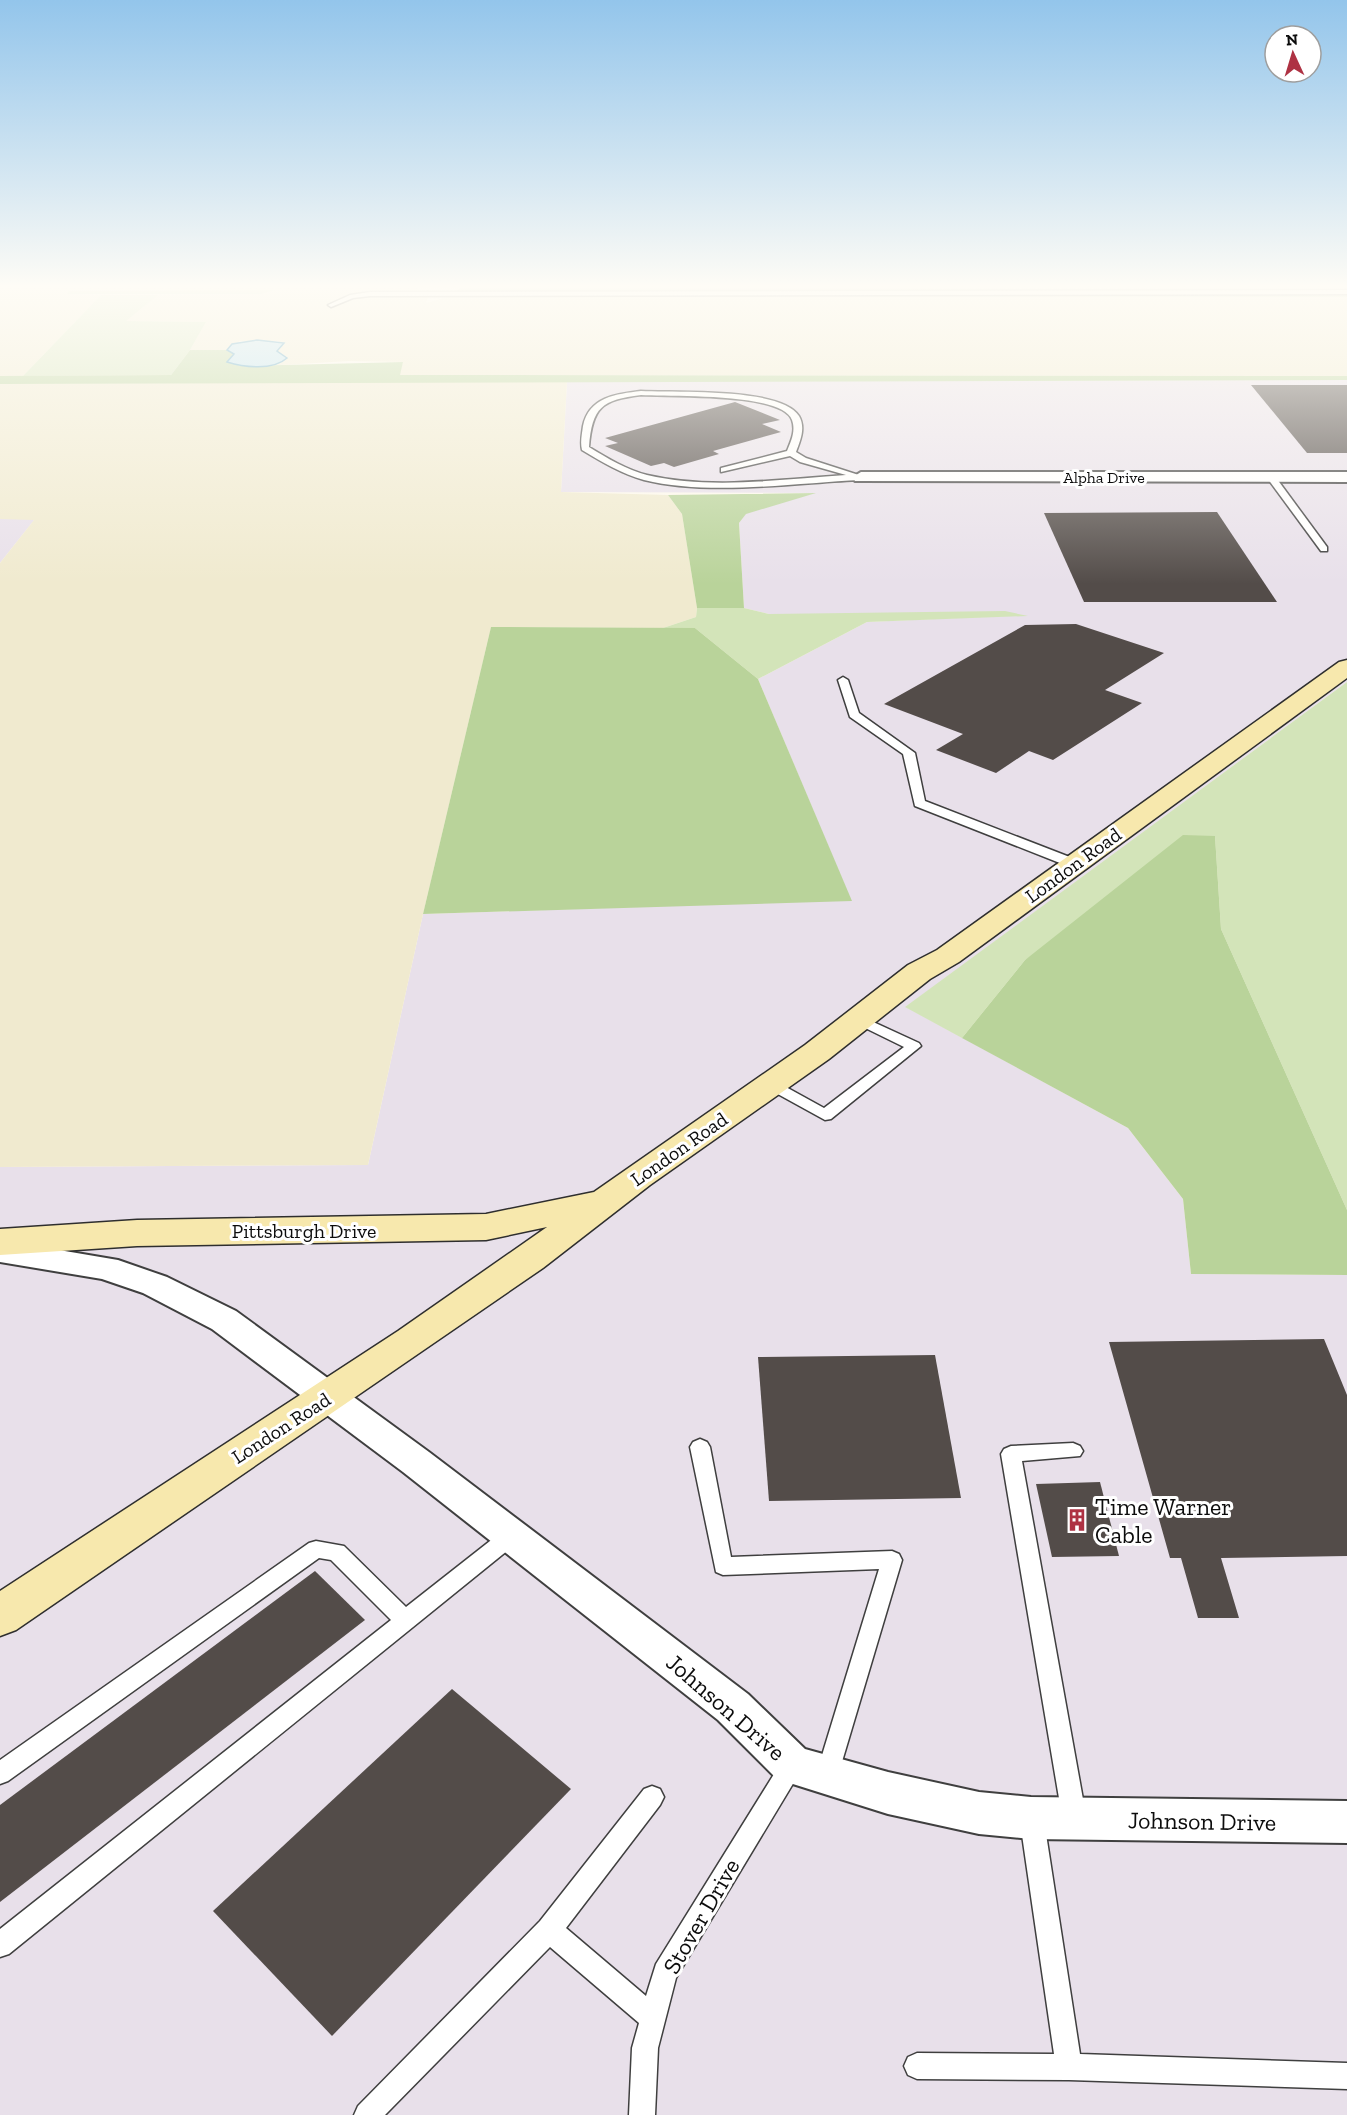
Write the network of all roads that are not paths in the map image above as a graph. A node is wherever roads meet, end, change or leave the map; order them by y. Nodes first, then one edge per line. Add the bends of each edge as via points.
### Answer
1 (791, 453) junction
2 (724, 470) dead end
3 (861, 477) junction
4 (1271, 477) junction
5 (1347, 477) edge
6 (1324, 549) dead end
7 (1347, 667) edge
8 (843, 680) dead end
9 (1076, 864) junction
10 (858, 1019) junction
11 (770, 1084) junction
12 (605, 1202) junction
13 (0, 1242) edge
14 (0, 1251) edge
15 (328, 1397) junction
16 (700, 1447) dead end
17 (1073, 1451) dead end
18 (511, 1536) junction
19 (0, 1616) edge
20 (405, 1620) junction
21 (810, 1770) junction
22 (0, 1773) edge
23 (652, 1797) dead end
24 (1031, 1818) junction
25 (1074, 1819) junction
26 (1347, 1822) edge
27 (549, 1930) junction
28 (0, 1945) edge
29 (654, 2019) junction
30 (917, 2066) dead end
31 (1069, 2067) junction
32 (1347, 2076) edge
33 (367, 2115) edge
34 (642, 2115) edge

1 - 2 lane
1 - 3 lane
1 - 3 lane via 799,438 797,416 786,406 738,396 641,393 609,396 592,411 585,448 645,477 663,480 735,482
3 - 4 street, Alpha Drive
4 - 5 street, Alpha Drive
4 - 6 lane
7 - 9 street, London Road
8 - 9 lane via 854,715 909,753 919,803
9 - 10 street, London Road
10 - 11 street, London Road
10 - 11 lane via 914,1046 825,1115
11 - 12 street, London Road
12 - 13 street, Pittsburgh Drive via 486,1227 137,1233
12 - 15 street, London Road via 520,1266
14 - 15 street via 106,1268 154,1285 224,1320
15 - 18 street, Johnson Drive
15 - 19 street, London Road
16 - 21 lane, Stover Drive via 723,1566 892,1560
17 - 25 lane via 1011,1454
18 - 20 lane
18 - 21 street, Johnson Drive
20 - 22 lane via 337,1552 316,1549
20 - 28 lane
21 - 24 street, Johnson Drive via 888,1793 980,1813
21 - 29 lane, Stover Drive via 678,1947 665,1973
23 - 27 lane
24 - 25 street, Johnson Drive
24 - 31 lane
25 - 26 street, Johnson Drive
27 - 29 lane
27 - 33 lane
29 - 34 lane, Stover Drive via 645,2048
30 - 31 lane
31 - 32 lane

